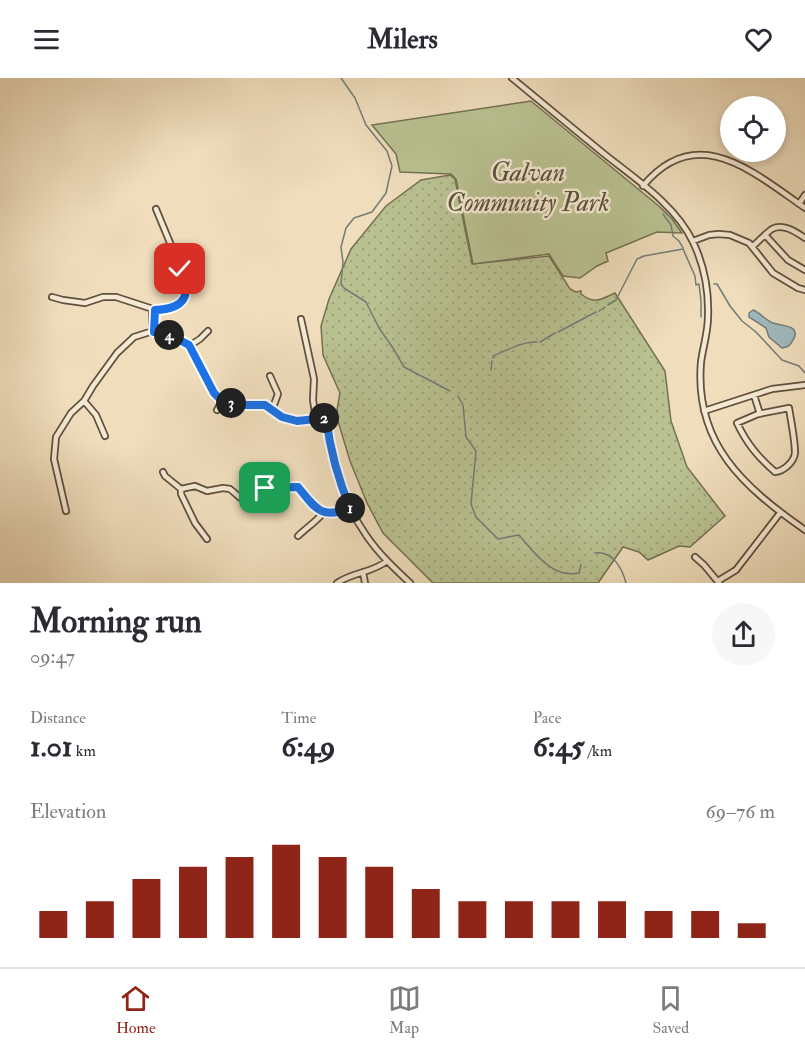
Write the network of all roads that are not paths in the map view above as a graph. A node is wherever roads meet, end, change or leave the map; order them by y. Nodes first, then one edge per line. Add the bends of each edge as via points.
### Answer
1 (512, 78) edge
2 (643, 186) junction
3 (805, 195) edge
4 (799, 204) junction
5 (805, 208) edge
6 (156, 209) dead end
7 (766, 236) junction
8 (805, 238) edge
9 (693, 241) junction
10 (753, 246) junction
11 (805, 270) edge
12 (805, 290) edge
13 (52, 297) dead end
14 (154, 310) junction
15 (301, 319) dead end
16 (154, 329) junction
17 (208, 331) dead end
18 (189, 345) junction
19 (270, 376) dead end
20 (805, 385) edge
21 (753, 395) junction
22 (84, 401) junction
23 (222, 401) junction
24 (217, 410) dead end
25 (272, 410) junction
26 (704, 411) junction
27 (758, 414) junction
28 (316, 419) junction
29 (105, 436) dead end
30 (163, 472) dead end
31 (181, 489) junction
32 (350, 508) junction
33 (66, 511) dead end
34 (323, 513) junction
35 (780, 513) junction
36 (805, 530) edge
37 (298, 536) dead end
38 (207, 539) dead end
39 (695, 557) dead end
40 (387, 561) junction
41 (363, 572) junction
42 (718, 582) edge
43 (337, 583) edge
44 (365, 583) edge
45 (410, 583) edge

1 - 2 street
2 - 4 street via 665,165 683,157 708,154 738,164
2 - 9 street via 671,210
3 - 4 street
4 - 5 street
6 - 14 street via 186,290 183,301 174,307
7 - 8 street via 772,229 783,227
7 - 10 street
7 - 11 street via 788,260
9 - 10 street via 719,234
9 - 26 street via 702,264 709,316 700,380
10 - 12 street via 773,273
13 - 14 street via 85,303 116,297
14 - 16 street
15 - 28 street via 314,379
16 - 18 street
16 - 22 street via 134,337 117,353
17 - 18 street
18 - 23 street
19 - 25 street via 278,394
20 - 21 street
21 - 26 street
21 - 27 street
22 - 29 street via 96,415
22 - 33 street via 71,412 56,437 54,459
23 - 24 street
23 - 25 street via 265,405
25 - 28 street via 297,421
26 - 35 street via 713,438 728,463
27 - 27 street via 737,423 758,457 775,472 781,471 795,453 789,408
28 - 32 street via 326,418 336,468
30 - 31 street
31 - 34 street via 230,489 251,502 265,488 298,487
31 - 38 street via 195,523
32 - 34 street
32 - 40 street
34 - 37 street
35 - 36 street
35 - 42 street via 735,570
39 - 42 street
40 - 41 street
40 - 45 street
41 - 43 street
41 - 44 street

